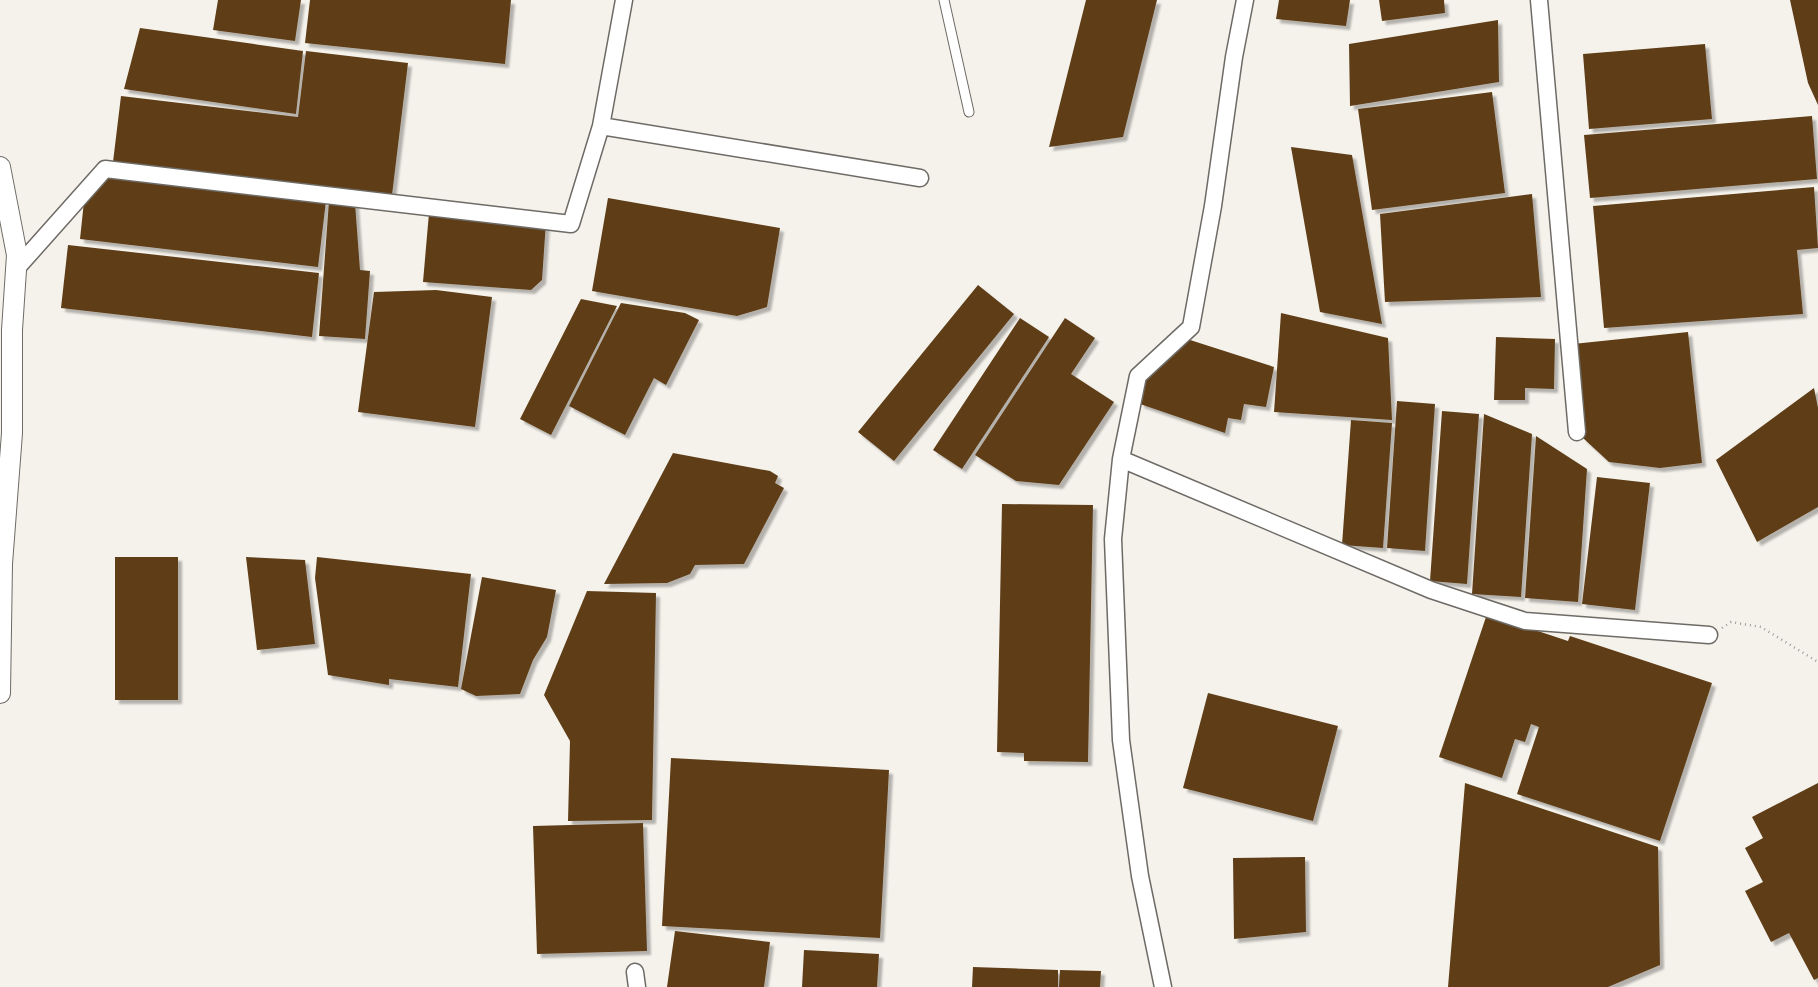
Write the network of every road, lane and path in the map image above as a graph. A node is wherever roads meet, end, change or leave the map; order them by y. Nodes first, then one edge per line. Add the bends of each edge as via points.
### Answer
1 (624, 0) edge
2 (944, 0) edge
3 (1245, 0) edge
4 (1539, 0) edge
5 (969, 112) dead end
6 (601, 126) junction
7 (0, 167) edge
8 (920, 178) dead end
9 (16, 269) junction
10 (1577, 432) dead end
11 (1121, 459) junction
12 (1709, 635) joint
13 (1818, 662) edge
14 (0, 693) edge
15 (1163, 987) edge

1 - 6 street
2 - 5 lane
3 - 11 street via 1191,327 1138,376
4 - 10 street
6 - 8 street
6 - 9 street via 571,224 105,169
7 - 9 street via 17,255
9 - 14 street via 12,330 12,433 2,564
11 - 12 street via 1431,590 1525,621
11 - 15 street via 1113,539 1121,740 1140,876
12 - 13 path via 1731,622 1761,627

